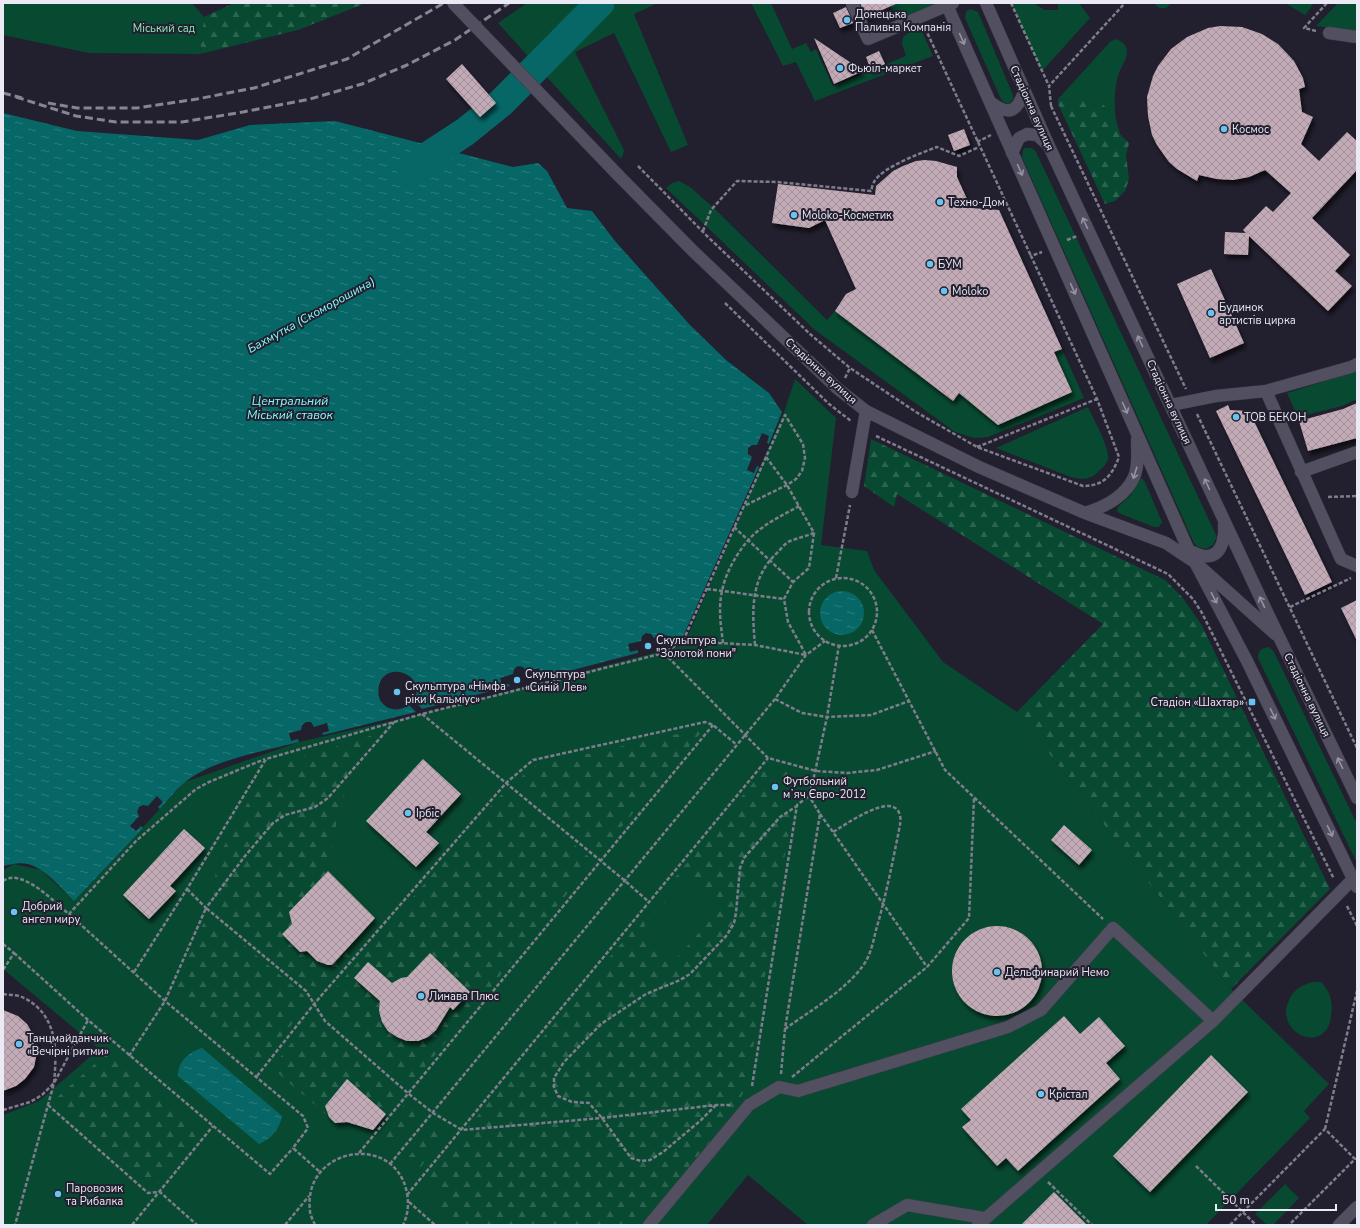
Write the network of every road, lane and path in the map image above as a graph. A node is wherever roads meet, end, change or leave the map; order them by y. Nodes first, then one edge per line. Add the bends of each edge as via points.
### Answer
1 (453, 3) edge
2 (852, 3) edge
3 (986, 3) edge
4 (1011, 3) edge
5 (1125, 3) edge
6 (1327, 3) edge
7 (949, 4) edge
8 (920, 17) junction
9 (1329, 33) joint
10 (1357, 37) edge
11 (1049, 86) junction
12 (1024, 92) junction
13 (990, 102) junction
14 (1051, 106) junction
15 (1034, 114) junction
16 (1002, 130) junction
17 (977, 142) junction
18 (1048, 144) junction
19 (979, 147) junction
20 (1012, 153) junction
21 (638, 166) dead end
22 (1088, 230) junction
23 (703, 231) junction
24 (1054, 246) junction
25 (1031, 256) junction
26 (722, 300) dead end
27 (1357, 364) edge
28 (1266, 391) junction
29 (1096, 398) junction
30 (1192, 401) junction
31 (1171, 405) junction
32 (866, 411) junction
33 (863, 430) junction
34 (1137, 435) junction
35 (977, 448) junction
36 (1357, 452) edge
37 (766, 456) junction
38 (1301, 472) junction
39 (787, 485) junction
40 (852, 492) joint
41 (1357, 496) edge
42 (1313, 498) junction
43 (744, 506) junction
44 (799, 506) junction
45 (1085, 513) junction
46 (1224, 520) junction
47 (734, 528) junction
48 (814, 533) junction
49 (748, 540) junction
50 (1166, 543) junction
51 (1189, 551) junction
52 (769, 560) junction
53 (1196, 564) junction
54 (1357, 566) edge
55 (1357, 576) edge
56 (836, 578) junction
57 (793, 582) junction
58 (707, 589) junction
59 (722, 591) junction
60 (754, 595) junction
61 (784, 599) junction
62 (1290, 607) junction
63 (872, 630) junction
64 (1278, 637) junction
65 (825, 641) junction
66 (683, 642) junction
67 (723, 643) junction
68 (755, 645) junction
69 (839, 645) junction
70 (664, 653) junction
71 (806, 655) junction
72 (775, 700) junction
73 (909, 701) junction
74 (422, 714) junction
75 (827, 716) junction
76 (394, 721) junction
77 (713, 725) junction
78 (746, 735) junction
79 (736, 745) junction
80 (1357, 748) edge
81 (936, 751) junction
82 (768, 758) junction
83 (266, 759) junction
84 (816, 771) junction
85 (506, 783) junction
86 (809, 796) junction
87 (974, 798) junction
88 (1357, 798) edge
89 (797, 805) junction
90 (820, 814) junction
91 (833, 832) junction
92 (601, 861) junction
93 (3, 880) edge
94 (624, 880) junction
95 (1355, 883) edge
96 (188, 889) junction
97 (1340, 891) junction
98 (649, 902) junction
99 (884, 904) junction
100 (206, 908) junction
101 (69, 914) junction
102 (1357, 926) edge
103 (1113, 928) junction
104 (3, 944) edge
105 (14, 953) junction
106 (927, 967) junction
107 (3, 970) edge
108 (134, 972) junction
109 (1357, 991) edge
110 (3, 994) edge
111 (165, 1001) junction
112 (314, 1004) junction
113 (88, 1020) junction
114 (1213, 1021) junction
115 (785, 1029) junction
116 (129, 1056) junction
117 (257, 1076) junction
118 (54, 1083) junction
119 (780, 1087) junction
120 (409, 1094) junction
121 (48, 1105) junction
122 (716, 1105) junction
123 (750, 1105) junction
124 (3, 1110) edge
125 (432, 1113) junction
126 (602, 1118) junction
127 (213, 1126) junction
128 (1325, 1129) junction
129 (462, 1130) junction
130 (293, 1148) junction
131 (359, 1153) junction
132 (390, 1164) junction
133 (1196, 1166) dead end
134 (320, 1172) junction
135 (1038, 1172) junction
136 (160, 1192) junction
137 (310, 1195) junction
138 (407, 1195) junction
139 (409, 1202) junction
140 (1357, 1207) edge
141 (1243, 1212) junction
142 (981, 1222) edge
143 (15, 1225) edge
144 (132, 1225) edge
145 (197, 1225) edge
146 (285, 1225) edge
147 (314, 1225) edge
148 (403, 1225) edge
149 (435, 1225) edge
150 (649, 1225) edge
151 (873, 1225) edge
152 (1092, 1225) edge
153 (1230, 1225) edge
154 (1256, 1225) edge
155 (1289, 1225) edge
156 (1339, 1225) edge

1 - 32 street, Стадіонна вулиця, bridge via 692,252 838,389
2 - 8 street via 868,39
3 - 12 street, Стадіонна вулиця
4 - 11 path
5 - 11 path
6 - 9 path via 1304,28
7 - 8 street
7 -> 13 street, Стадіонна вулиця
8 - 17 path
9 - 10 street
11 - 14 path
12 - 13 street via 1015,109 1007,111
12 - 15 street, Стадіонна вулиця
13 - 16 street, Стадіонна вулиця
14 - 15 path
14 - 30 path
15 - 18 street, Стадіонна вулиця
16 - 17 path
16 - 20 street, Стадіонна вулиця
17 - 19 path
18 - 20 street via 1037,135 1027,134 1019,138
22 -> 18 street, Стадіонна вулиця
19 - 23 path via 959,156 937,147 906,159 874,181 871,191 777,182 737,182 711,210
19 - 25 path
20 -> 24 street, Стадіонна вулиця
21 - 23 path
22 - 24 path
31 -> 22 street, Стадіонна вулиця
23 - 35 path via 810,334 850,368 916,412
24 - 25 path
24 -> 34 street, Стадіонна вулиця
25 - 29 path
26 - 33 path via 830,404
27 - 28 street
28 - 30 street
28 - 38 street
29 - 35 path
29 - 35 path via 1119,457 1111,474 1093,486 1083,486
30 - 31 street
30 - 62 path
46 -> 31 street, Стадіонна вулиця
32 - 33 street
32 - 45 street, Стадіонна вулиця via 978,468
33 - 40 street
33 - 97 path via 1168,574 1180,585 1202,613
34 -> 45 street via 1137,466 1127,488 1110,504
34 - 51 street, Стадіонна вулиця
36 - 38 street
37 - 39 path
37 - 39 path via 784,415 803,444 805,458 802,471
37 - 43 path
38 - 42 street
39 - 43 path
39 - 44 path
40 - 56 path
41 - 42 path
42 - 54 street via 1341,559
43 - 47 path
44 - 48 path
44 - 49 path via 758,530
45 - 50 street, Стадіонна вулиця
46 - 51 street via 1225,534 1218,552 1211,556 1202,556
64 -> 46 street, Стадіонна вулиця
47 - 49 path
47 - 58 path
48 - 52 path via 789,541
48 - 57 path via 809,568
49 - 52 path
49 - 59 path via 738,553
50 - 51 street
50 - 53 street, Стадіонна вулиця
51 - 53 street, Стадіонна вулиця
52 - 57 path
52 - 60 path
53 - 64 street
53 -> 95 street, Стадіонна вулиця via 1247,661
55 - 62 path
56 - 63 path via 858,581 873,596 876,618
56 - 65 path via 823,584 811,600 809,613 812,625
57 - 61 path
58 - 59 path
58 - 66 path
59 - 60 path
59 - 67 path via 720,614
60 - 61 path
60 - 68 path via 752,615
61 - 71 path via 788,622
62 - 80 path
63 - 69 path via 853,644
63 - 73 path
88 -> 64 street, Стадіонна вулиця
65 - 69 path
65 - 71 path
66 - 67 path
66 - 70 path
67 - 68 path
68 - 71 path
69 - 75 path
70 - 74 path
70 - 78 path
71 - 72 path
72 - 75 path via 802,713
72 - 78 path
73 - 75 path via 871,715
73 - 81 path
74 - 76 path
74 - 85 path
75 - 84 path
76 - 83 path
76 - 100 path via 328,798 315,807 285,815 272,823
77 - 79 path
77 - 85 path via 705,722 534,760
77 - 92 path
78 - 79 path
78 - 82 path
79 - 94 path
81 - 84 path via 877,770 848,773
81 - 87 path via 945,770
82 - 84 path
82 - 98 path
83 - 96 path
83 - 101 path via 196,789 136,842
84 - 86 path
85 - 92 path
85 - 112 path
86 - 89 path
86 - 90 path
87 - 103 path
87 - 106 path via 969,918
89 - 123 path
89 - 126 path via 780,817 744,858 740,868 734,923 727,935 690,974 646,994 601,1024 564,1062 554,1078 554,1088 558,1096 572,1102 589,1103
90 - 91 path
90 - 115 path
91 - 99 path
91 - 99 path via 877,807 888,805 896,808 900,815 900,825
92 - 94 path
92 - 120 path
93 - 101 path via 16,877 28,882
94 - 98 path
94 - 125 path
95 - 97 street
96 - 100 path
96 - 108 path
97 - 102 path
97 - 114 street
98 - 129 path
99 - 106 path
99 - 115 path via 870,950 862,966 835,993
100 - 111 path
100 - 112 path via 306,991
101 - 108 path
103 - 114 street
103 - 119 street via 1041,1010 1008,1027 798,1091
104 - 105 path
105 - 107 path
105 - 113 path
106 - 119 path
108 - 111 path
109 - 128 path
110 - 118 path via 23,998 46,1017 53,1032 56,1061
111 - 116 path
111 - 117 path
112 - 117 path
112 - 120 path via 325,1021
113 - 116 path
113 - 118 path
114 - 135 street
115 - 119 path
116 - 127 path
117 - 130 path via 303,1116 308,1128
118 - 121 path
118 - 124 path via 30,1102
119 - 123 street
120 - 125 path
120 - 131 path
121 - 136 path via 148,1192
121 - 143 path
122 - 123 path
122 - 126 path
122 - 126 path via 650,1160 631,1158
123 - 150 street
125 - 129 path
125 - 132 path
126 - 129 path
127 - 130 path via 270,1174
127 - 136 path
128 - 141 path
128 - 155 path via 1355,1159
129 - 138 path
130 - 134 path
131 - 132 path
131 - 134 path via 338,1158
132 - 138 path via 406,1186
133 - 141 path
134 - 137 path
135 - 142 street
135 - 152 path
136 - 144 path
136 - 145 path
137 - 146 path
137 - 147 path via 310,1211
138 - 139 path
139 - 148 path
139 - 149 path
140 - 156 street
141 - 153 path
141 - 154 path
142 - 151 street via 907,1205

